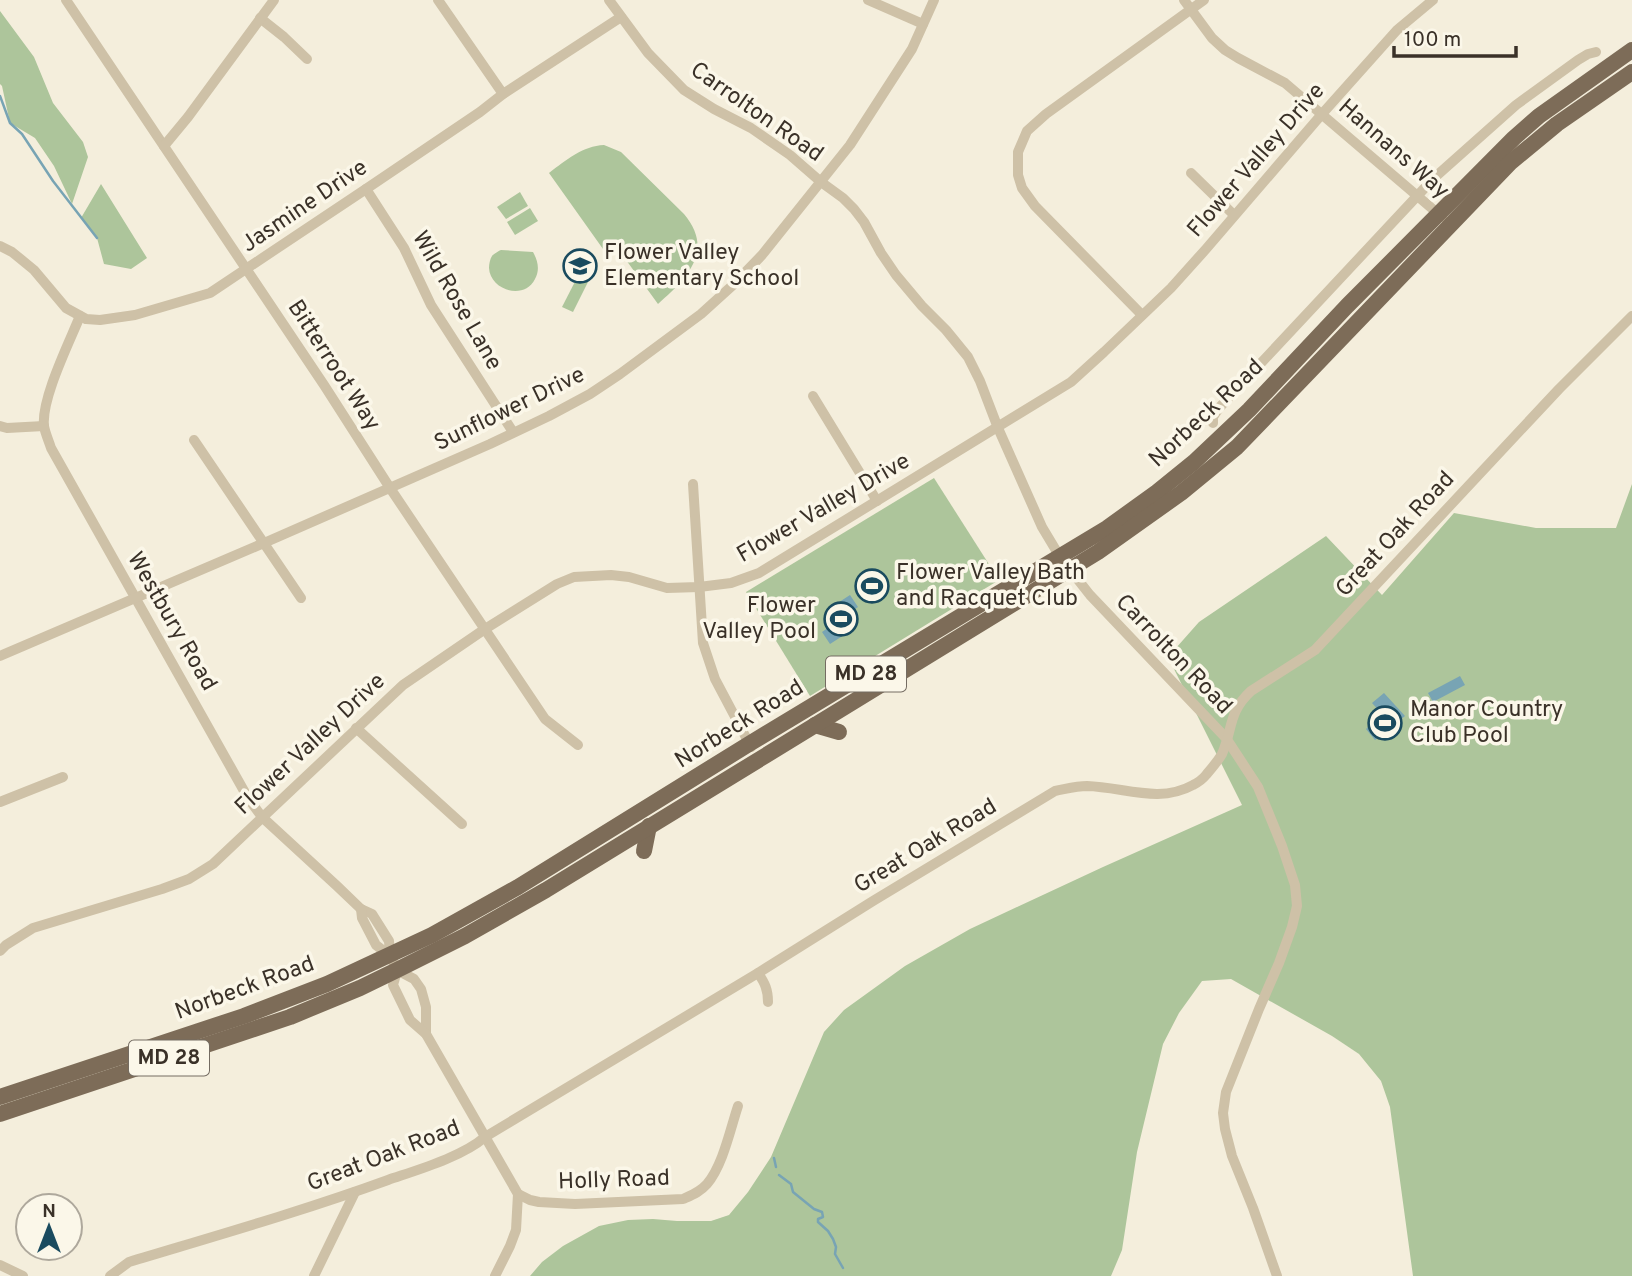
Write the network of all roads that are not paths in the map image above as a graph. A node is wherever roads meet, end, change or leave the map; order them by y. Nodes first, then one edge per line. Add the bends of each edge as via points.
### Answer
1 (66, 0) edge
2 (274, 0) edge
3 (439, 0) edge
4 (608, 0) edge
5 (868, 0) edge
6 (934, 0) edge
7 (1184, 0) edge
8 (1204, 0) edge
9 (1433, 0) edge
10 (1190, 10) junction
11 (621, 17) junction
12 (260, 18) junction
13 (923, 24) junction
14 (1632, 50) edge
15 (1596, 52) dead end
16 (307, 59) dead end
17 (1632, 72) edge
18 (1632, 87) edge
19 (503, 94) junction
20 (1585, 105) junction
21 (1322, 114) junction
22 (164, 146) junction
23 (1191, 173) dead end
24 (821, 182) junction
25 (366, 189) junction
26 (1418, 197) junction
27 (1234, 215) junction
28 (1444, 219) junction
29 (0, 246) edge
30 (246, 270) junction
31 (1142, 315) junction
32 (80, 316) junction
33 (1632, 316) edge
34 (1295, 387) junction
35 (813, 396) dead end
36 (1295, 404) dead end
37 (1213, 423) dead end
38 (0, 426) edge
39 (44, 426) junction
40 (998, 428) junction
41 (513, 432) junction
42 (194, 440) dead end
43 (693, 484) dead end
44 (390, 488) junction
45 (877, 501) junction
46 (264, 543) junction
47 (1065, 563) junction
48 (699, 587) junction
49 (135, 598) junction
50 (301, 598) dead end
51 (485, 629) junction
52 (0, 656) edge
53 (815, 725) junction
54 (356, 728) junction
55 (839, 732) dead end
56 (1226, 738) junction
57 (750, 744) junction
58 (578, 745) dead end
59 (759, 759) junction
60 (63, 777) dead end
61 (0, 802) edge
62 (262, 817) junction
63 (462, 824) dead end
64 (649, 827) junction
65 (644, 851) dead end
66 (2, 945) edge
67 (394, 963) junction
68 (758, 973) junction
69 (768, 1002) dead end
70 (426, 1034) junction
71 (0, 1097) edge
72 (738, 1106) dead end
73 (0, 1114) edge
74 (485, 1137) junction
75 (355, 1192) junction
76 (518, 1194) junction
77 (0, 1265) edge
78 (23, 1276) edge
79 (110, 1276) edge
80 (314, 1276) edge
81 (495, 1276) edge
82 (1277, 1276) edge

1 - 22 street, Bitterroot Way
2 - 12 street
3 - 19 street
4 - 11 street, Carrolton Road
5 - 13 street
6 - 13 street, Sunflower Drive
7 - 10 street, Hannans Way
8 - 10 street
9 - 21 street, Flower Valley Drive via 1397,30
10 - 21 street, Hannans Way via 1225,50 1285,83
10 - 31 street via 1046,114 1027,131 1018,152 1022,188 1035,206
11 - 19 street, Jasmine Drive
11 - 24 street, Carrolton Road via 684,90 751,128
12 - 16 street
12 - 22 street
13 - 24 street, Sunflower Drive via 892,81
14 - 28 main road, Norbeck Road / MD 28 via 1514,138
15 - 26 street, Norbeck Road via 1516,105
17 - 20 main road, Norbeck Road / MD 28
18 - 20 main road
19 - 25 street, Jasmine Drive
20 - 28 main road, Norbeck Road / MD 28
21 - 26 street, Hannans Way
21 - 27 street, Flower Valley Drive
22 - 30 street, Bitterroot Way
23 - 27 street
24 - 40 street, Carrolton Road via 854,209 896,275 968,357
24 - 41 street, Sunflower Drive via 762,255 701,314 590,394
25 - 30 street, Jasmine Drive
25 - 41 street, Wild Rose Lane via 404,248 431,305
26 - 28 street, Hannans Way
26 - 37 street, Norbeck Road via 1219,408
27 - 31 street, Flower Valley Drive
28 - 34 main road, Norbeck Road / MD 28
28 - 47 main road, Norbeck Road / MD 28 via 1194,462
29 - 32 street via 34,270 66,308
30 - 32 street, Jasmine Drive via 210,293 135,315 100,320
30 - 44 street, Bitterroot Way
31 - 40 street, Flower Valley Drive via 1071,382
32 - 39 street via 50,391
33 - 56 street, Great Oak Road via 1315,650 1243,699
34 - 36 main road
34 - 47 main road, Norbeck Road / MD 28 via 1237,447 1181,493 1108,545
35 - 45 street
38 - 39 street
39 - 49 street, Westbury Road via 64,474
40 - 45 street, Flower Valley Drive
40 - 47 street, Carrolton Road via 1042,527
41 - 44 street, Sunflower Drive
42 - 46 street
43 - 48 street
44 - 46 street, Sunflower Drive
44 - 51 street, Bitterroot Way
45 - 48 street, Flower Valley Drive via 759,573
46 - 49 street, Sunflower Drive
46 - 50 street
47 - 53 main road, Norbeck Road / MD 28
47 - 56 street, Carrolton Road via 1090,596
47 - 57 main road, Norbeck Road / MD 28
48 - 51 street, Flower Valley Drive via 667,588 611,575 574,578 540,593
48 - 57 street via 703,643 715,679
49 - 52 street, Sunflower Drive
49 - 62 street, Westbury Road
51 - 54 street, Flower Valley Drive via 402,685
51 - 58 street, Bitterroot Way via 545,719
53 - 55 main road
53 - 59 main road, Norbeck Road / MD 28
54 - 62 street, Flower Valley Drive
54 - 63 street
56 - 68 street, Great Oak Road via 1222,755 1202,780 1183,791 1153,795 1088,786 1055,791
56 - 82 street, Carrolton Road via 1258,787 1295,885 1297,906 1223,1113 1232,1156
57 - 59 street
57 - 67 main road, Norbeck Road / MD 28
59 - 64 main road, Norbeck Road / MD 28
60 - 61 street
62 - 66 street, Flower Valley Drive via 213,864 189,879 45,923
62 - 67 street, Westbury Road via 361,909 372,914 390,941
64 - 65 main road
64 - 67 main road, Norbeck Road / MD 28 via 465,936
67 - 70 street, Westbury Road via 393,985 410,1020
67 - 70 street, Westbury Road via 421,989
67 - 71 main road, Norbeck Road / MD 28
67 - 73 main road, Norbeck Road / MD 28 via 360,988 290,1017
68 - 69 street via 768,991
68 - 74 street, Great Oak Road
70 - 74 street, Westbury Road
72 - 76 street, Holly Road via 717,1168 696,1194 683,1199 575,1204 539,1202
74 - 75 street, Great Oak Road via 438,1163
74 - 76 street, Westbury Road
75 - 79 street, Great Oak Road via 129,1262
75 - 80 street
76 - 81 street via 516,1230
77 - 78 street

